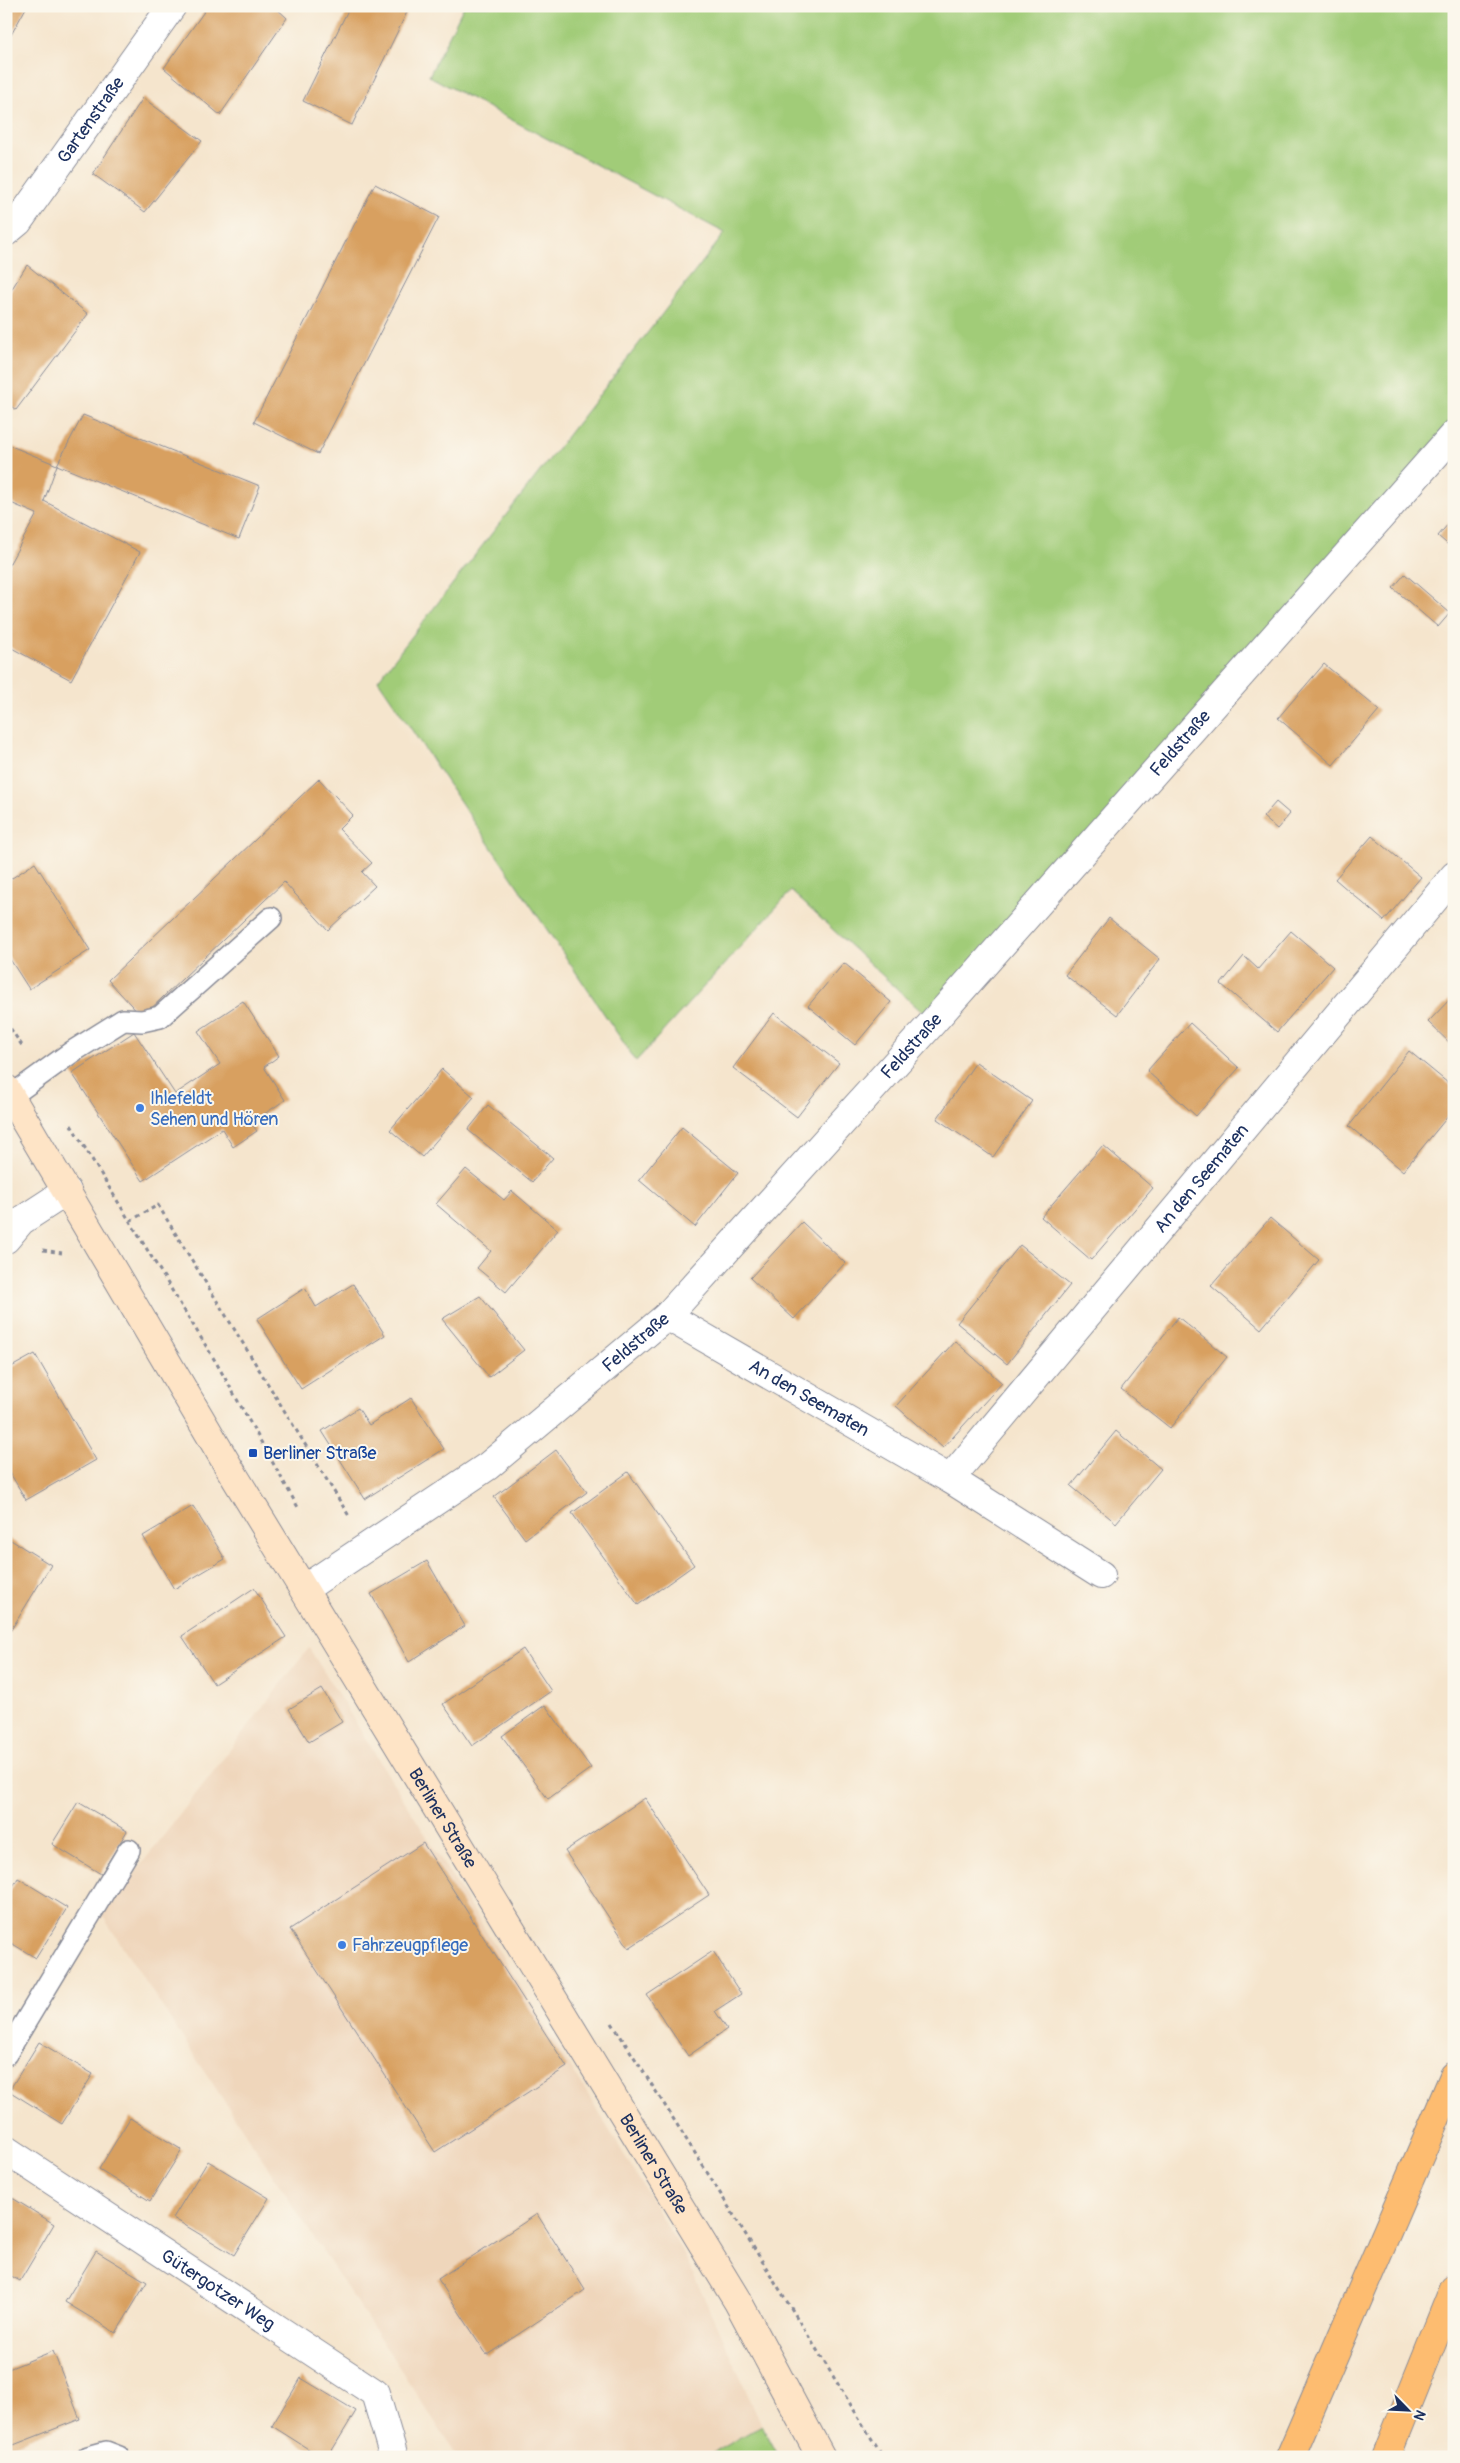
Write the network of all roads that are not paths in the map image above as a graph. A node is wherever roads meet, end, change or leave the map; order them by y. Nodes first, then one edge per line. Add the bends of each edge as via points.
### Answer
1 (172, 6) edge
2 (6, 232) edge
3 (1454, 434) edge
4 (1454, 876) edge
5 (271, 918) dead end
6 (8, 1092) edge
7 (67, 1191) junction
8 (6, 1239) edge
9 (668, 1316) junction
10 (950, 1479) junction
11 (1101, 1576) dead end
12 (304, 1589) junction
13 (129, 1850) dead end
14 (6, 2054) edge
15 (1454, 2076) edge
16 (6, 2150) edge
17 (1454, 2288) edge
18 (88, 2457) edge
19 (119, 2457) edge
20 (394, 2457) edge
21 (821, 2457) edge
22 (1290, 2457) edge
23 (1386, 2457) edge

1 - 2 street, Gartenstraße via 18,222
3 - 9 street, Feldstraße
4 - 10 street, An den Seematen
5 - 6 lane via 160,1017 142,1021 123,1020
6 - 7 main road, Berliner Straße
7 - 8 street via 22,1221
7 - 12 main road, Berliner Straße
9 - 10 street, An den Seematen
9 - 12 street, Feldstraße via 488,1466
10 - 11 street, An den Seematen
12 - 21 main road, Berliner Straße via 733,2294
13 - 14 lane
15 - 22 highway
16 - 20 street, Gütergotzer Weg via 375,2393
17 - 23 highway
18 - 19 lane via 106,2452

